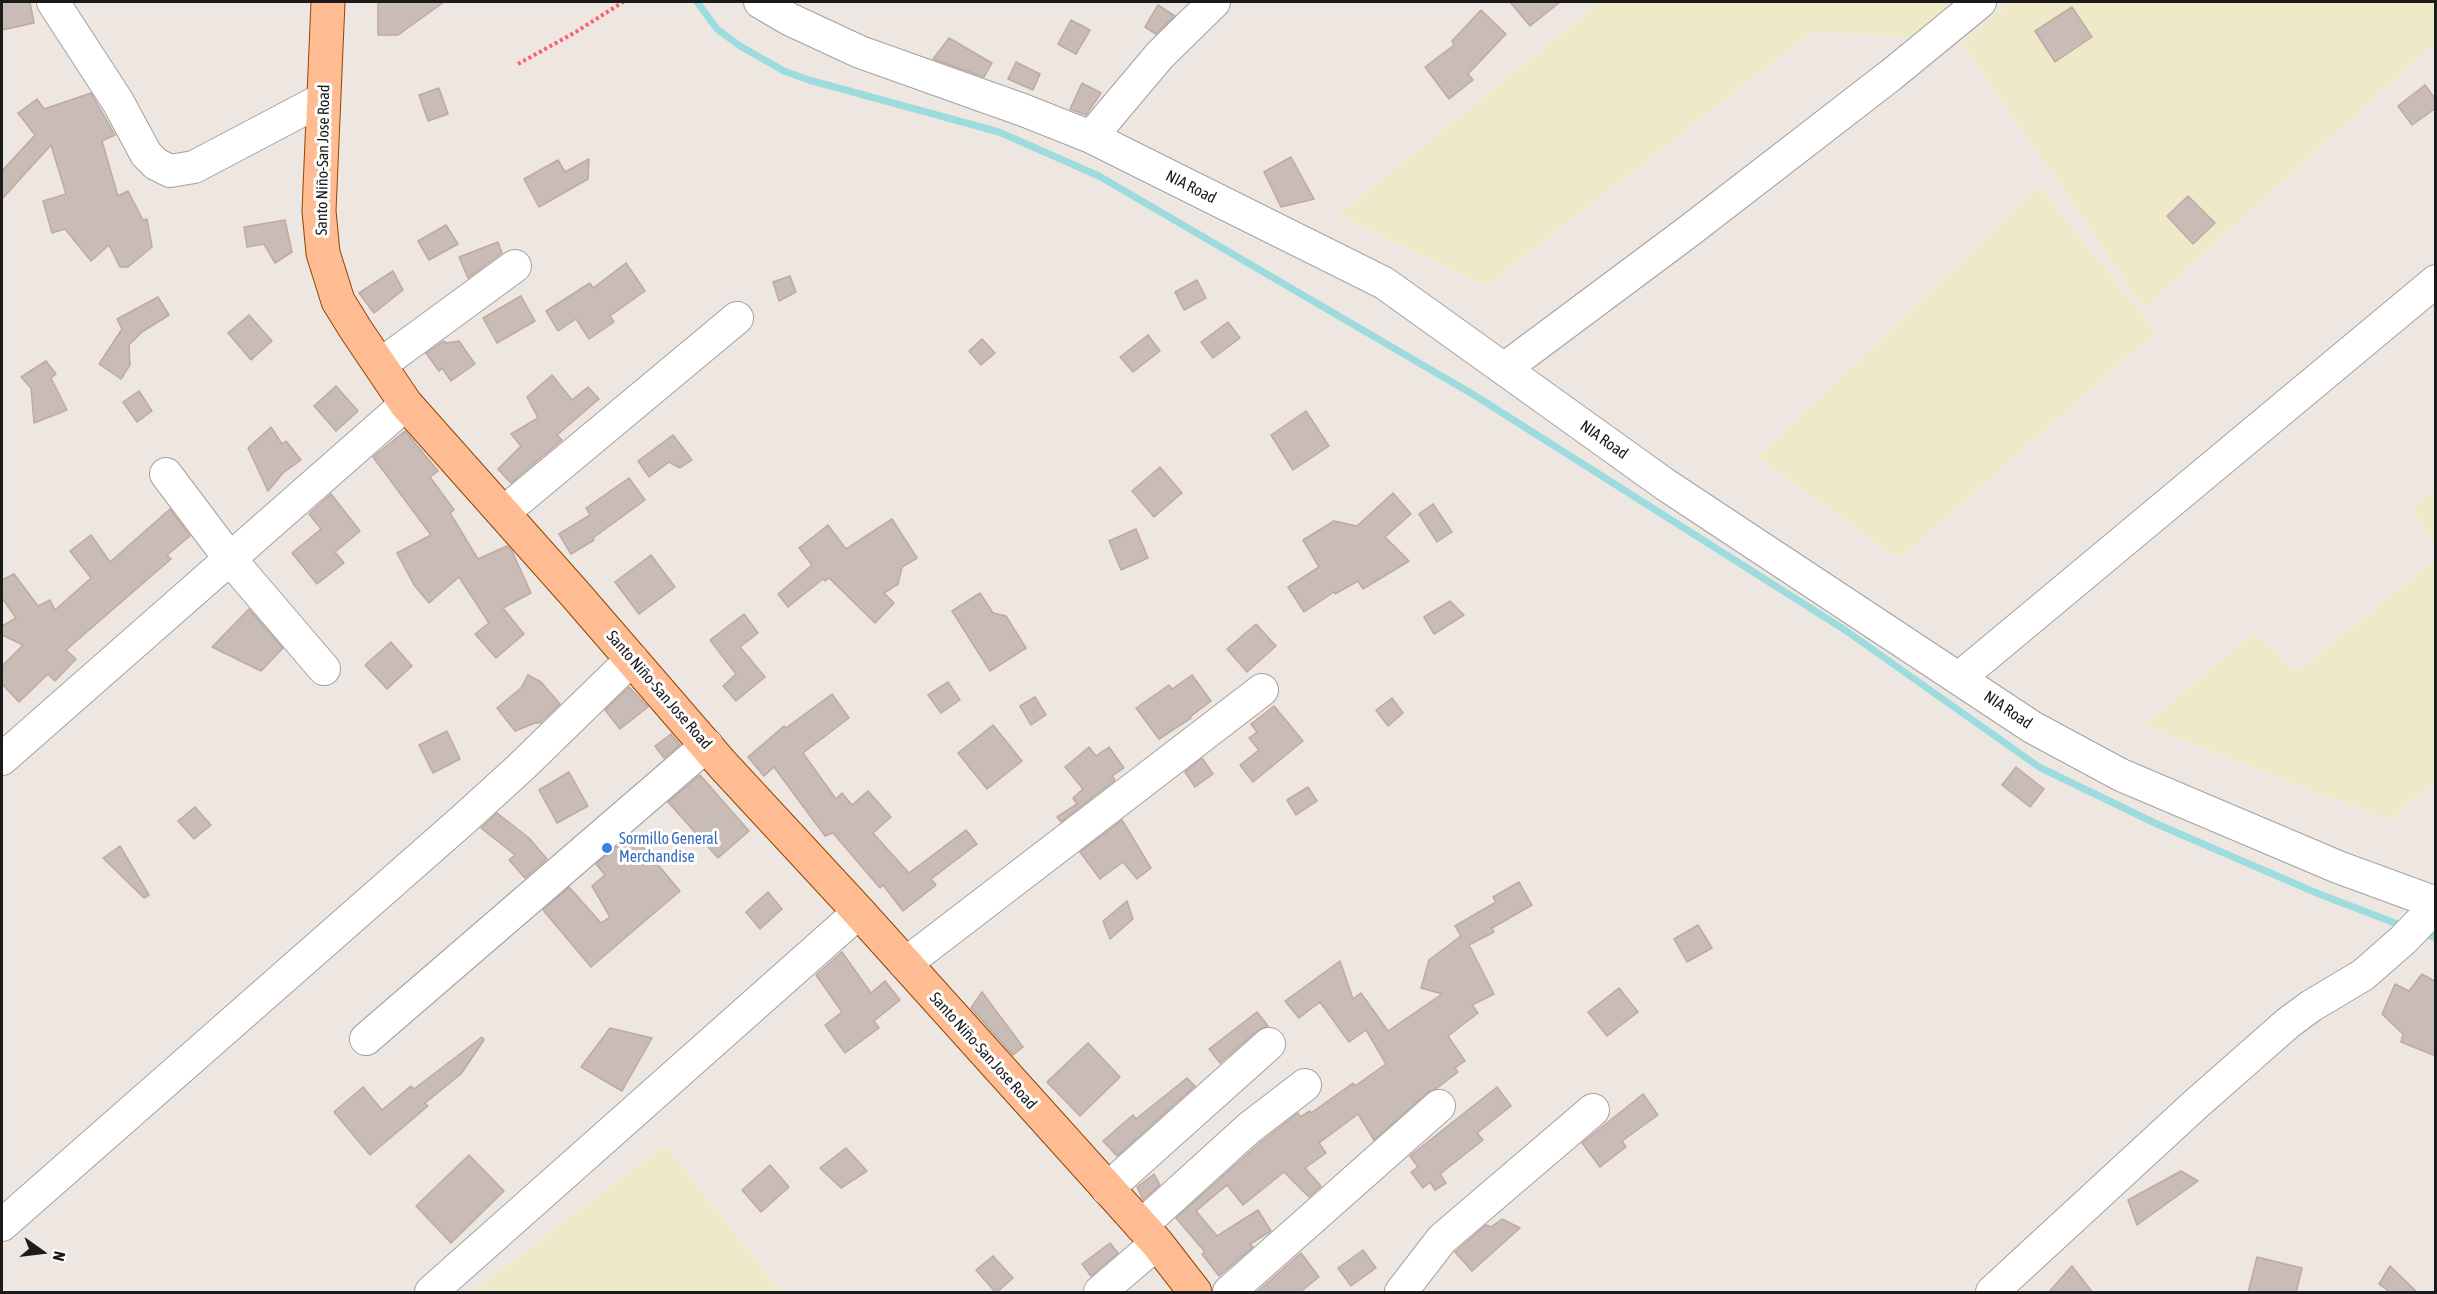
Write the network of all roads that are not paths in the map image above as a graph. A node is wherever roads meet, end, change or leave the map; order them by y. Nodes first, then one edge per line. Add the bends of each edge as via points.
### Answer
1 (53, 2) edge
2 (328, 2) edge
3 (760, 2) edge
4 (1214, 2) edge
5 (1980, 2) edge
6 (323, 99) junction
7 (1091, 137) junction
8 (515, 266) dead end
9 (2436, 281) edge
10 (737, 318) dead end
11 (380, 365) junction
12 (1504, 369) junction
13 (406, 404) junction
14 (166, 474) dead end
15 (503, 513) junction
16 (230, 559) junction
17 (632, 658) junction
18 (324, 669) dead end
19 (1959, 678) junction
20 (1262, 690) dead end
21 (707, 745) junction
22 (2, 759) edge
23 (2436, 905) edge
24 (859, 912) junction
25 (905, 964) junction
26 (366, 1040) dead end
27 (1269, 1044) dead end
28 (1305, 1085) dead end
29 (1439, 1106) dead end
30 (1593, 1110) dead end
31 (1107, 1189) junction
32 (2, 1225) edge
33 (1149, 1234) junction
34 (431, 1293) edge
35 (1100, 1293) edge
36 (1196, 1293) edge
37 (1229, 1293) edge
38 (1401, 1293) edge
39 (1992, 1293) edge

1 - 6 street via 118,102 146,154 170,171 194,167
2 - 6 main road, Santo Niño-San Jose Road
3 - 7 street, NIA Road via 860,52
4 - 7 street via 1152,64
5 - 12 street via 1873,90
6 - 11 main road, Santo Niño-San Jose Road via 319,211 323,253 338,301
7 - 12 street, NIA Road via 1384,283
8 - 11 street
9 - 19 street
10 - 15 street
11 - 13 main road, Santo Niño-San Jose Road
12 - 19 street, NIA Road via 1666,485
13 - 15 main road, Santo Niño-San Jose Road
13 - 16 street
14 - 16 street
15 - 17 main road, Santo Niño-San Jose Road
16 - 18 street
16 - 22 street
17 - 21 main road, Santo Niño-San Jose Road
17 - 32 street via 472,812
19 - 23 street, NIA Road via 2032,727 2121,775
20 - 25 street
21 - 24 main road, Santo Niño-San Jose Road
21 - 26 street
23 - 39 street via 2363,975 2288,1023
24 - 25 main road, Santo Niño-San Jose Road
24 - 34 street
25 - 31 main road, Santo Niño-San Jose Road
27 - 31 street
28 - 33 street via 1249,1128
29 - 37 street
30 - 38 street via 1442,1239
31 - 33 main road, Santo Niño-San Jose Road
33 - 35 street
33 - 36 main road, Santo Niño-San Jose Road

